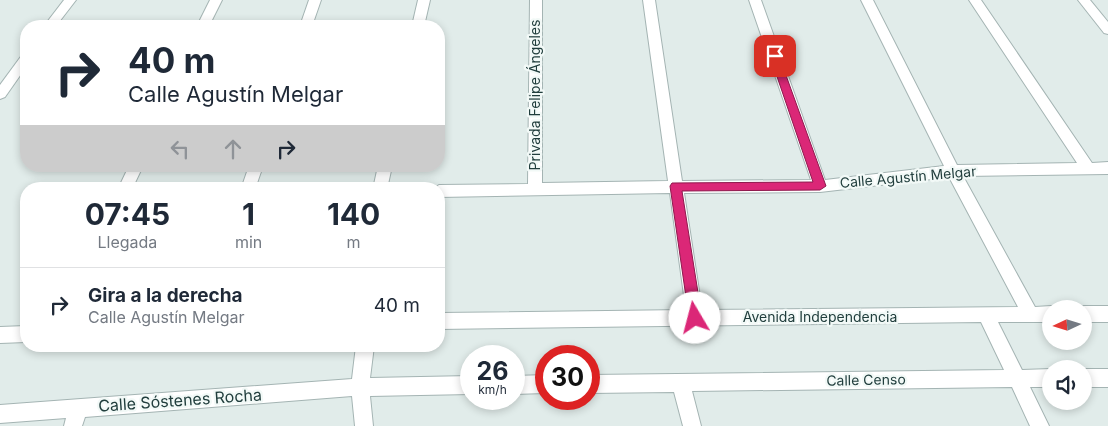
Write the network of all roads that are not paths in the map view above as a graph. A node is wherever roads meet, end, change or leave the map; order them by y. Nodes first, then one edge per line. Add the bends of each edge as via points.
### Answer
1 (70, 0) edge
2 (216, 0) edge
3 (315, 0) edge
4 (424, 0) edge
5 (536, 0) edge
6 (649, 0) edge
7 (755, 0) edge
8 (867, 0) edge
9 (975, 0) edge
10 (1084, 0) edge
11 (55, 20) edge
12 (206, 20) edge
13 (308, 20) edge
14 (419, 20) edge
15 (1108, 30) edge
16 (20, 66) edge
17 (0, 94) edge
18 (1108, 168) edge
19 (1089, 169) junction
20 (954, 171) junction
21 (676, 186) junction
22 (820, 186) junction
23 (535, 190) junction
24 (445, 191) edge
25 (1031, 314) junction
26 (1042, 314) edge
27 (1092, 314) edge
28 (1108, 314) edge
29 (986, 315) junction
30 (695, 318) junction
31 (445, 321) edge
32 (20, 334) edge
33 (0, 335) edge
34 (364, 352) edge
35 (1018, 378) junction
36 (1042, 378) edge
37 (1092, 378) edge
38 (1108, 378) edge
39 (680, 382) junction
40 (600, 384) edge
41 (460, 385) edge
42 (360, 387) junction
43 (79, 407) junction
44 (0, 414) edge
45 (73, 426) edge
46 (364, 426) edge
47 (692, 426) edge
48 (1040, 426) edge

1 - 11 street
2 - 12 street
3 - 13 street
4 - 14 street
5 - 23 street, Privada Felipe Ángeles
6 - 21 street
7 - 22 street
8 - 20 street
9 - 19 street
10 - 15 street
16 - 17 street
18 - 19 street, Calle Agustín Melgar
19 - 20 street, Calle Agustín Melgar
20 - 22 street, Calle Agustín Melgar
20 - 25 street
21 - 22 street, Calle Agustín Melgar
21 - 23 street, Calle Agustín Melgar
21 - 30 street
23 - 24 street, Calle Agustín Melgar
25 - 26 street, Avenida Independencia
25 - 29 street, Avenida Independencia
27 - 28 street
29 - 30 street, Avenida Independencia
29 - 35 street
30 - 31 street, Avenida Independencia
32 - 33 street
34 - 42 street
35 - 36 street, Calle Censo
35 - 39 street, Calle Censo
35 - 48 street
37 - 38 street
39 - 40 street
39 - 47 street
41 - 42 street, Calle Sóstenes Rocha
42 - 43 street, Calle Sóstenes Rocha
42 - 46 street
43 - 44 street, Calle Sóstenes Rocha
43 - 45 street

